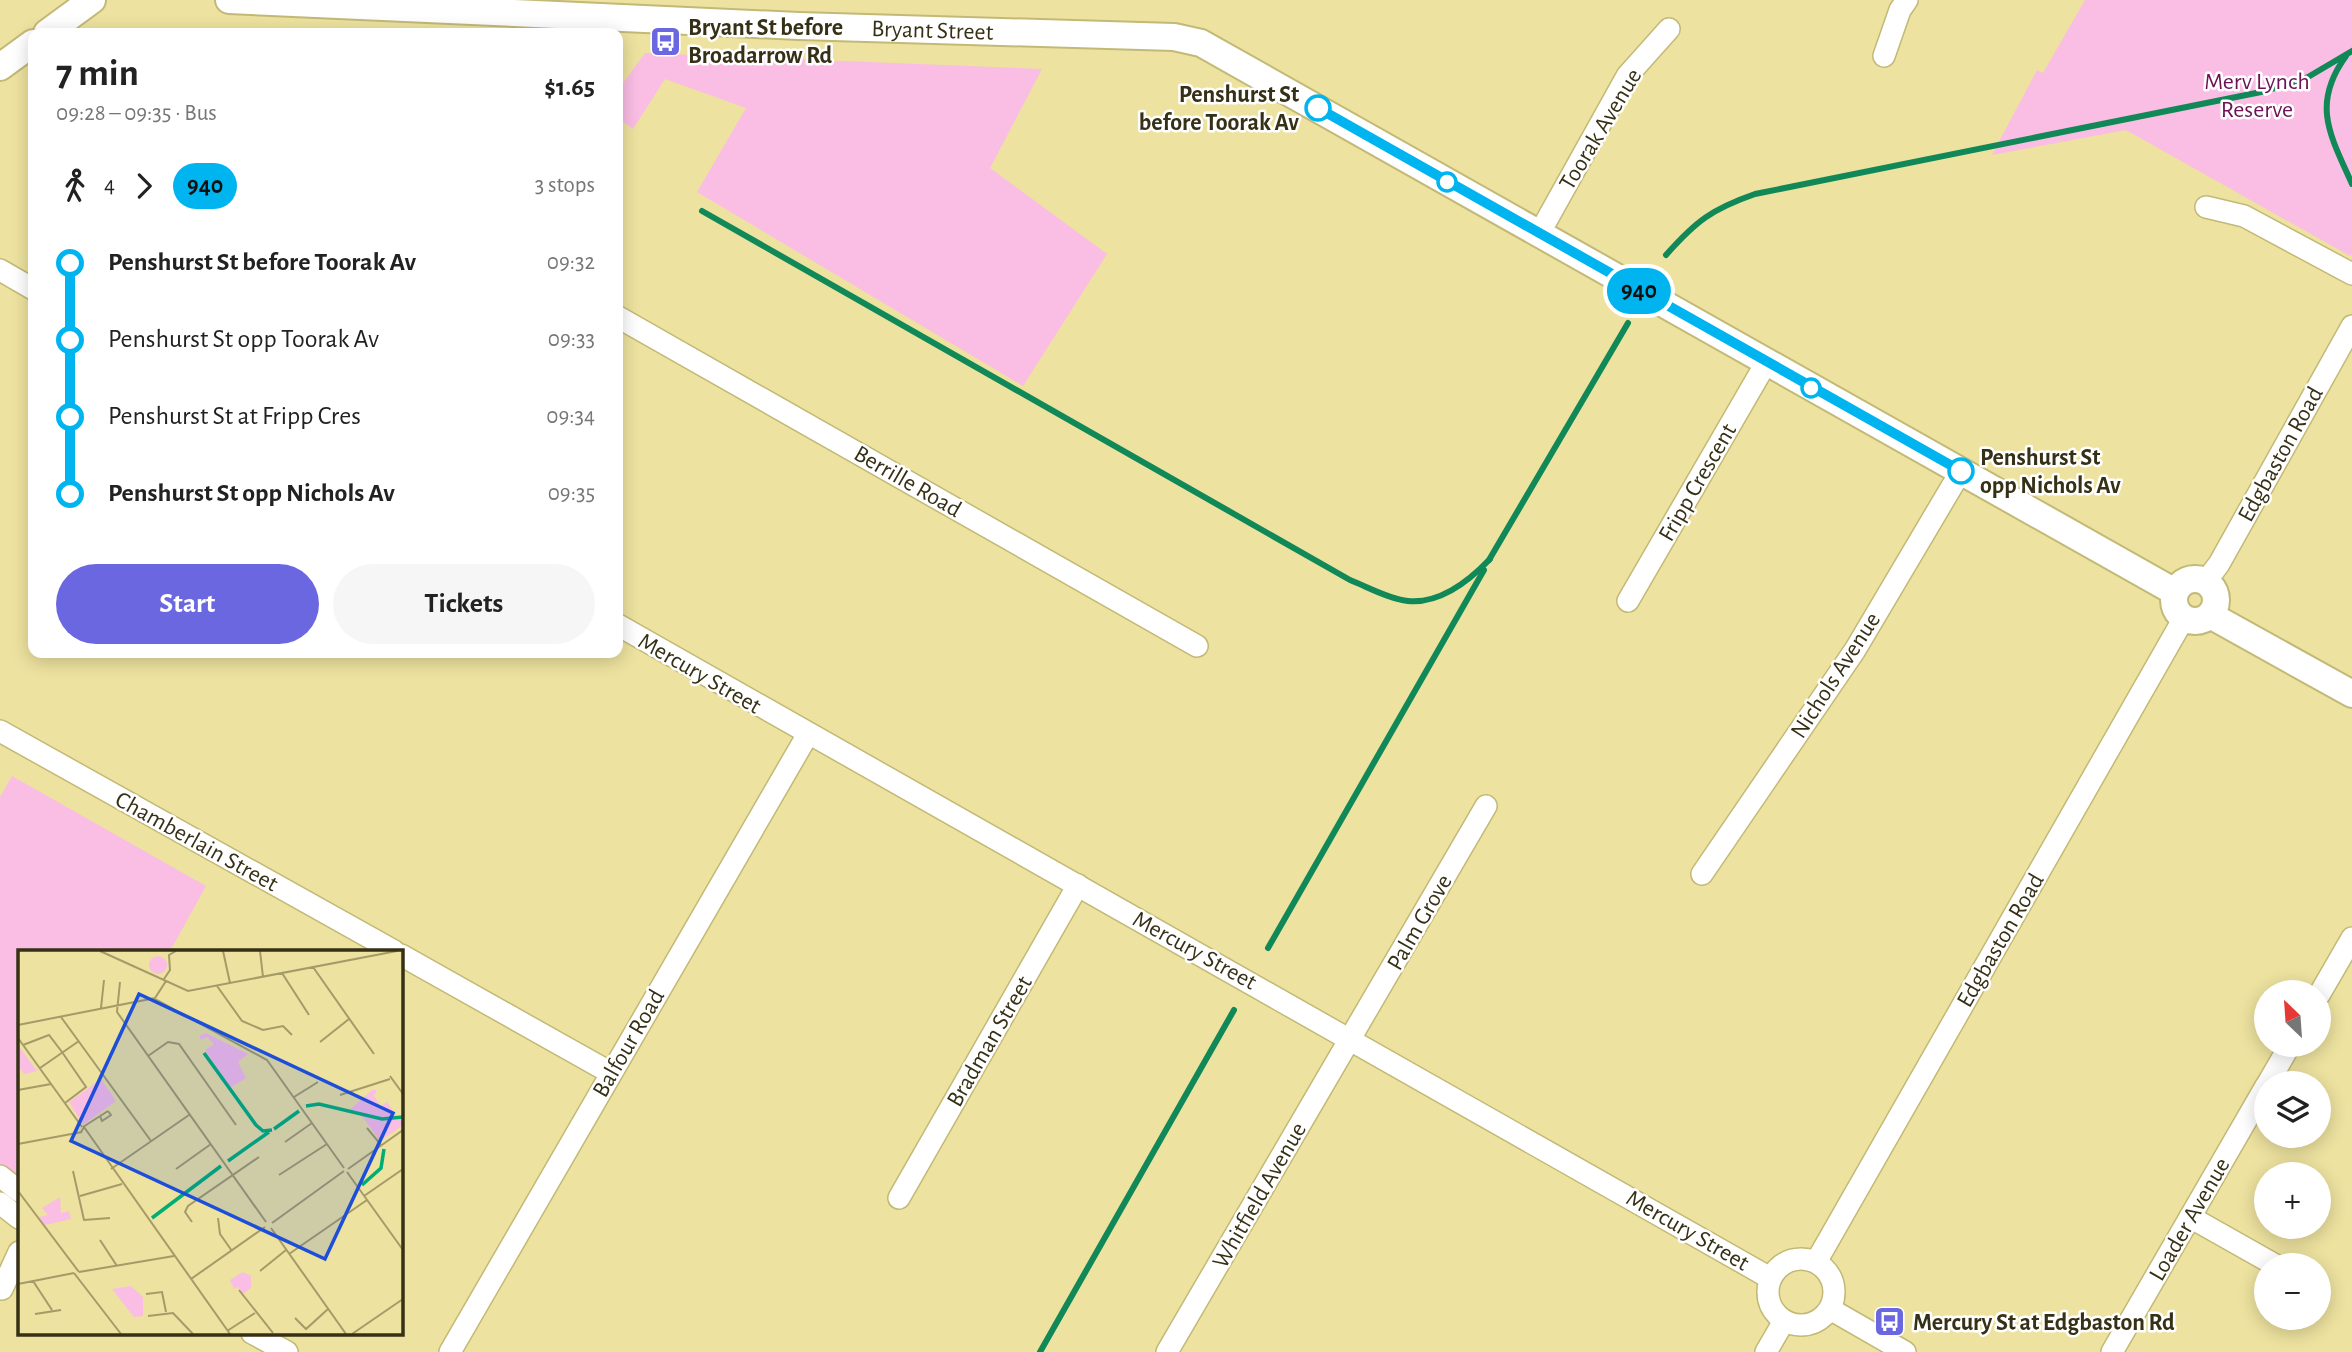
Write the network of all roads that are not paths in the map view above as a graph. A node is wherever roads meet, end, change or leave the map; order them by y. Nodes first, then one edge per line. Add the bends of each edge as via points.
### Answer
1 (92, 0) edge
2 (229, 0) edge
3 (1907, 0) edge
4 (54, 28) edge
5 (1669, 29) dead end
6 (28, 47) edge
7 (1884, 56) dead end
8 (0, 67) edge
9 (2206, 207) dead end
10 (1539, 234) junction
11 (0, 270) edge
12 (2352, 274) edge
13 (28, 286) edge
14 (623, 320) edge
15 (2352, 326) edge
16 (1766, 363) junction
17 (1961, 471) junction
18 (2206, 581) junction
19 (2175, 592) junction
20 (1628, 601) dead end
21 (2210, 615) junction
22 (2183, 618) junction
23 (623, 628) edge
24 (1197, 646) dead end
25 (2352, 694) edge
26 (0, 730) edge
27 (808, 734) junction
28 (1486, 806) dead end
29 (1702, 874) dead end
30 (1079, 885) junction
31 (2352, 938) edge
32 (392, 950) edge
33 (402, 956) edge
34 (2328, 980) edge
35 (1351, 1038) junction
36 (611, 1073) junction
37 (2254, 1107) edge
38 (0, 1176) edge
39 (18, 1190) edge
40 (899, 1198) dead end
41 (0, 1203) edge
42 (18, 1217) edge
43 (2190, 1217) junction
44 (2254, 1253) edge
45 (18, 1255) edge
46 (1816, 1262) junction
47 (1770, 1278) junction
48 (7, 1286) edge
49 (1829, 1309) junction
50 (1784, 1321) junction
51 (254, 1334) edge
52 (287, 1352) edge
53 (450, 1352) edge
54 (1167, 1352) edge
55 (1766, 1352) edge
56 (1906, 1352) edge
57 (2112, 1352) edge

1 - 4 street
2 - 10 street, Bryant Street via 1174,37 1224,55
3 - 7 street
5 - 10 street, Toorak Avenue via 1627,76
6 - 8 street
9 - 12 street via 2244,216
10 - 16 street, Bryant Street
11 - 13 street
14 - 24 street, Berrille Road
15 - 18 street, Edgbaston Road
16 - 17 street, Bryant Street
16 - 20 street, Fripp Crescent
17 - 19 street, Bryant Street
17 - 29 street, Nichols Avenue via 1855,650
18 - 19 street via 2191,579
18 - 21 street via 2216,597
19 - 22 street via 2176,610
21 - 22 street via 2197,621
21 - 25 street
22 - 46 street, Edgbaston Road
23 - 27 street, Mercury Street
26 - 32 street, Chamberlain Street
27 - 30 street, Mercury Street
27 - 36 street, Balfour Road
28 - 35 street, Palm Grove
30 - 35 street, Mercury Street
30 - 40 street, Bradman Street
31 - 34 street
33 - 36 street
35 - 47 street, Mercury Street
35 - 54 street, Whitfield Avenue
36 - 53 street, Balfour Road
37 - 43 street, Loader Avenue
38 - 39 street
41 - 42 street
43 - 44 street
43 - 57 street, Loader Avenue
45 - 48 street
46 - 47 street via 1786,1263
46 - 49 street via 1834,1288
47 - 50 street via 1767,1297
49 - 50 street via 1804,1326
49 - 56 street
50 - 55 street
51 - 52 street

